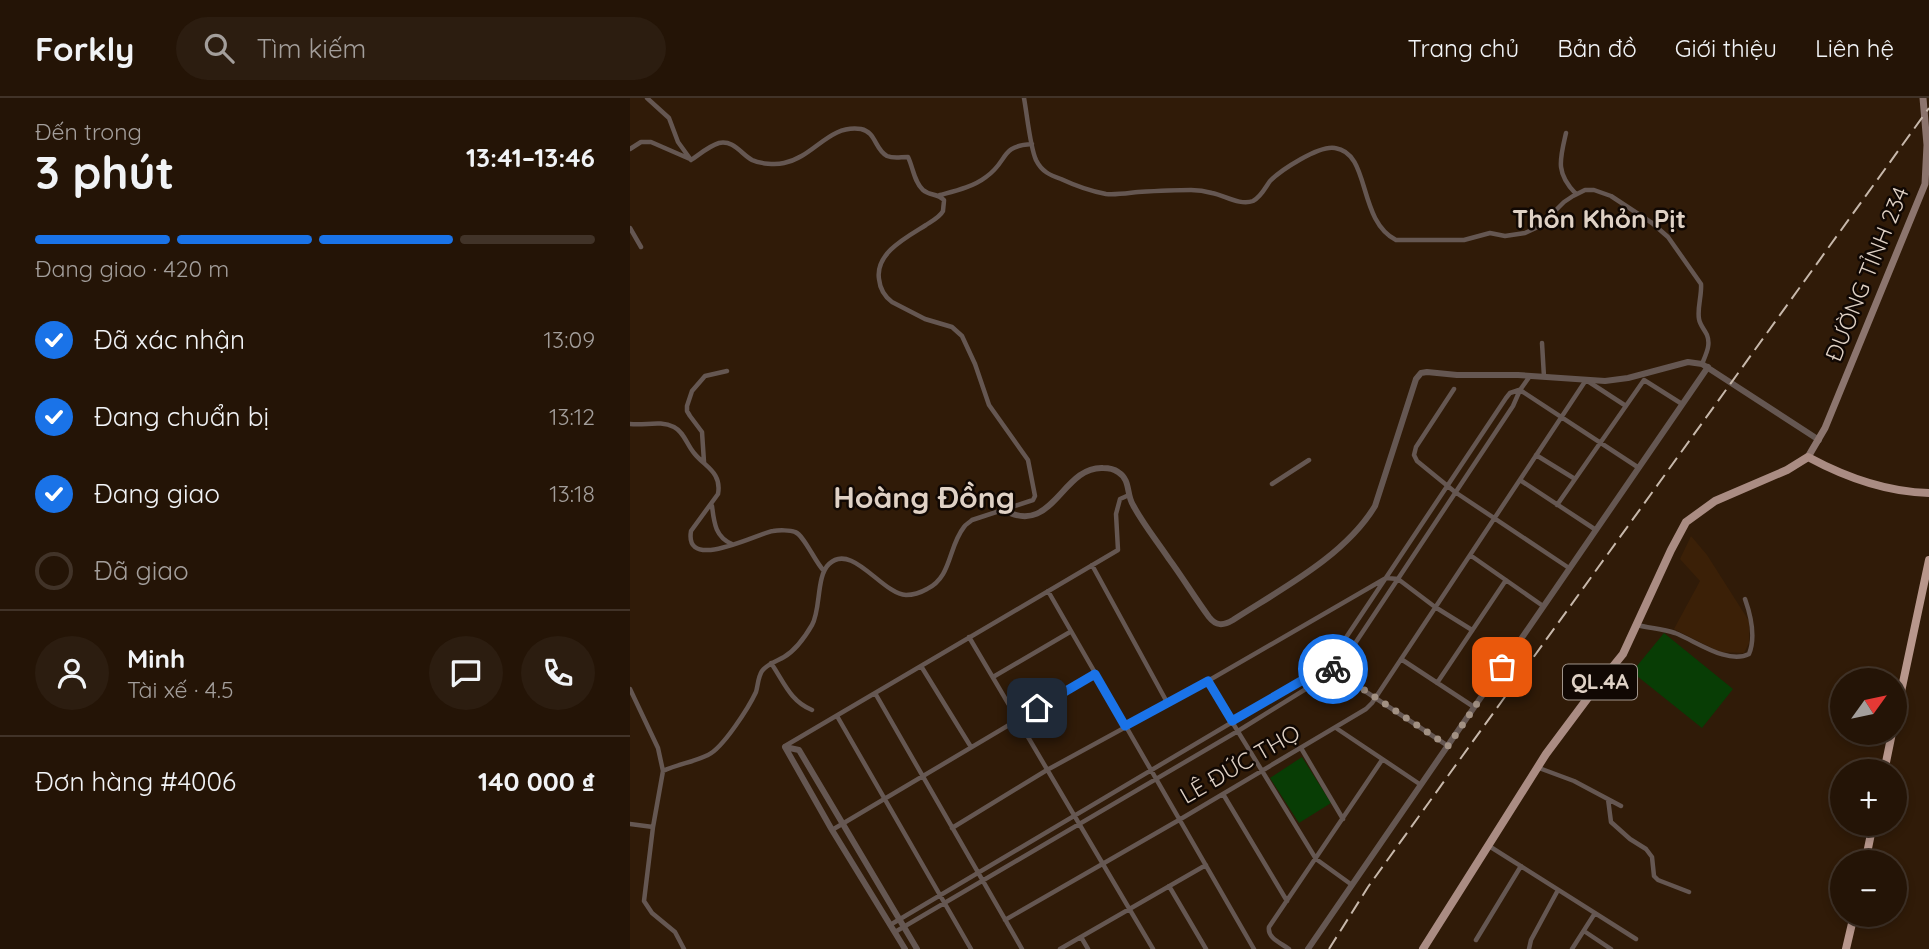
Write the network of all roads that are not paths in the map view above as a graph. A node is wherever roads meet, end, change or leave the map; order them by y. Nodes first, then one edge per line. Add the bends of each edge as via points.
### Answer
1 (647, 98) edge
2 (1024, 98) edge
3 (1923, 98) edge
4 (1566, 133) dead end
5 (1032, 145) junction
6 (630, 149) edge
7 (691, 160) junction
8 (1928, 168) edge
9 (1576, 194) junction
10 (939, 195) junction
11 (630, 228) edge
12 (641, 247) dead end
13 (1542, 343) dead end
14 (1705, 365) junction
15 (727, 371) dead end
16 (1530, 376) junction
17 (1544, 377) junction
18 (1586, 380) junction
19 (1454, 388) dead end
20 (1520, 390) junction
21 (1682, 404) junction
22 (1626, 407) junction
23 (1561, 417) junction
24 (630, 424) edge
25 (1818, 440) junction
26 (1601, 442) junction
27 (1536, 456) junction
28 (1808, 457) junction
29 (1309, 460) dead end
30 (704, 462) junction
31 (1639, 468) junction
32 (1575, 479) junction
33 (1520, 480) junction
34 (1272, 484) dead end
35 (1447, 486) junction
36 (1455, 492) junction
37 (1929, 493) edge
38 (1129, 495) junction
39 (712, 505) junction
40 (1557, 505) junction
41 (1002, 509) junction
42 (1494, 518) junction
43 (1596, 530) junction
44 (735, 545) junction
45 (1470, 555) junction
46 (1929, 560) edge
47 (1092, 565) junction
48 (1570, 568) junction
49 (824, 571) junction
50 (1386, 578) junction
51 (1398, 579) junction
52 (1506, 580) junction
53 (1048, 591) junction
54 (1745, 598) dead end
55 (1544, 606) junction
56 (1435, 607) junction
57 (1636, 625) junction
58 (1472, 630) junction
59 (1070, 632) junction
60 (969, 637) junction
61 (1401, 659) junction
62 (771, 663) junction
63 (921, 666) junction
64 (1327, 666) junction
65 (1906, 668) edge
66 (1335, 671) junction
67 (1095, 674) junction
68 (992, 677) junction
69 (1208, 681) junction
70 (1437, 683) junction
71 (630, 690) edge
72 (875, 693) junction
73 (1375, 698) junction
74 (1168, 704) junction
75 (1474, 707) junction
76 (812, 710) dead end
77 (837, 716) junction
78 (1017, 720) junction
79 (1232, 721) junction
80 (1125, 726) junction
81 (1336, 728) junction
82 (1238, 731) junction
83 (1448, 746) junction
84 (785, 747) junction
85 (971, 747) junction
86 (1301, 748) junction
87 (1382, 760) junction
88 (1538, 768) junction
89 (1047, 770) junction
90 (1151, 770) junction
91 (663, 771) junction
92 (1261, 771) junction
93 (922, 776) junction
94 (1156, 778) junction
95 (1421, 785) junction
96 (1223, 794) junction
97 (884, 799) junction
98 (1608, 799) junction
99 (1621, 806) dead end
100 (1074, 816) junction
101 (1343, 819) junction
102 (1179, 820) junction
103 (1079, 823) junction
104 (630, 824) edge
105 (842, 824) junction
106 (653, 827) junction
107 (952, 828) junction
108 (832, 830) junction
109 (1488, 846) junction
110 (1316, 859) junction
111 (1103, 864) junction
112 (1206, 865) junction
113 (1521, 866) junction
114 (978, 873) junction
115 (982, 880) junction
116 (1352, 885) junction
117 (1169, 886) junction
118 (1558, 890) junction
119 (1689, 892) dead end
120 (940, 895) junction
121 (1287, 901) junction
122 (944, 902) junction
123 (1129, 909) junction
124 (1595, 914) junction
125 (899, 919) junction
126 (1005, 920) junction
127 (890, 925) junction
128 (903, 927) junction
129 (1851, 927) edge
130 (1584, 931) junction
131 (895, 932) junction
132 (1081, 937) junction
133 (1636, 939) dead end
134 (1476, 940) dead end
135 (1253, 946) edge
136 (684, 949) edge
137 (905, 949) edge
138 (916, 949) edge
139 (971, 949) edge
140 (1022, 949) edge
141 (1060, 949) edge
142 (1088, 949) edge
143 (1153, 949) edge
144 (1206, 949) edge
145 (1244, 949) edge
146 (1289, 949) edge
147 (1308, 949) edge
148 (1423, 949) edge
149 (1529, 949) edge
150 (1572, 949) edge
151 (1611, 949) edge
152 (1846, 949) edge

1 - 7 street via 669,118
2 - 5 street
3 - 8 main road, ĐƯỜNG TỈNH 234
4 - 9 street via 1560,172
5 - 9 street via 1045,172 1081,188 1108,194 1192,190 1246,202 1258,198 1286,167 1329,147 1342,149 1360,172 1368,205 1380,226 1402,241 1525,233 1540,226
5 - 10 street via 1012,148 984,180
6 - 7 street via 646,141
7 - 10 street via 725,143 752,160 786,163 811,152 838,130 865,130 883,153 908,157 921,189
8 - 25 main road, ĐƯỜNG TỈNH 234 via 1902,242
9 - 14 street via 1594,190 1611,196 1668,237 1701,284 1698,316 1707,337
10 - 41 street via 944,200 938,217 885,256 878,269 880,285 898,306 952,327 962,336 989,405 1028,460 1034,485 1033,500
11 - 12 street
13 - 17 street
14 - 18 street via 1688,362 1628,378
14 - 21 street
14 - 25 street
15 - 30 street via 705,376 687,406 702,432
16 - 17 street
16 - 20 street
16 - 38 street via 1421,373 1368,518 1322,561 1226,624 1209,617
17 - 18 street
18 - 22 street
18 - 23 street, LÊ ĐỨC THỌ
19 - 35 street via 1414,455
20 - 23 street
20 - 35 street via 1506,398
20 - 36 street
21 - 22 street via 1644,380
21 - 31 street
22 - 26 street
23 - 26 street
23 - 27 street, LÊ ĐỨC THỌ
24 - 30 street via 675,427
25 - 28 main road, ĐƯỜNG TỈNH 234
26 - 31 street
26 - 32 street
27 - 32 street
27 - 33 street, LÊ ĐỨC THỌ
28 - 37 main road via 1877,486
28 - 57 main road, QL.4A via 1691,517
29 - 34 street
30 - 39 street via 718,480
31 - 43 street
32 - 40 street
33 - 40 street
33 - 42 street, LÊ ĐỨC THỌ
35 - 36 street
35 - 50 street
36 - 42 street
36 - 51 street
38 - 41 street via 1126,479 1118,472 1096,468 1074,480 1037,515
38 - 47 street via 1120,499 1116,514 1118,550
39 - 44 street via 716,530
39 - 44 street via 691,531 691,542 699,550
40 - 43 street
41 - 49 street via 964,527 940,579 914,595 891,591 847,559 834,560
42 - 45 street, LÊ ĐỨC THỌ
42 - 48 street
43 - 48 street
44 - 49 street via 773,531 797,532
45 - 52 street
45 - 56 street, LÊ ĐỨC THỌ
46 - 65 highway
47 - 53 street
47 - 74 street
48 - 55 street
49 - 62 street via 814,622 797,646
50 - 51 street
50 - 64 street
50 - 69 street
51 - 56 street
51 - 66 street
52 - 55 street
52 - 58 street
53 - 59 street
53 - 60 street
54 - 57 street via 1753,646 1742,657 1722,655 1672,632
55 - 75 street
56 - 58 street
56 - 61 street, LÊ ĐỨC THỌ
57 - 88 main road, QL.4A via 1623,654
58 - 70 street
59 - 67 street
59 - 68 street
60 - 63 street
60 - 68 street
61 - 70 street
61 - 73 street, LÊ ĐỨC THỌ
62 - 76 street via 791,696
62 - 91 street via 762,671 755,694 720,747
63 - 72 street
63 - 85 street
64 - 66 street
64 - 79 street
66 - 73 street
66 - 82 street
67 - 78 street
67 - 80 street
68 - 78 street
69 - 74 street
69 - 79 street
70 - 75 street
71 - 91 street via 658,748
72 - 77 street
72 - 93 street
73 - 81 street, LÊ ĐỨC THỌ
73 - 83 street
74 - 80 street
75 - 83 street
77 - 84 street
77 - 97 street
78 - 85 street
78 - 89 street
79 - 82 street
79 - 90 street
80 - 89 street
80 - 90 street
81 - 86 street, LÊ ĐỨC THỌ
81 - 87 street
82 - 92 street
82 - 94 street
83 - 95 street
84 - 105 street via 799,750
84 - 108 street
85 - 93 street
86 - 92 street, LÊ ĐỨC THỌ
86 - 101 street
87 - 95 street
87 - 101 street
88 - 98 street via 1574,780
88 - 109 main road, QL.4A
89 - 100 street
89 - 107 street
90 - 94 street
90 - 100 street
91 - 106 street
92 - 96 street, LÊ ĐỨC THỌ
92 - 110 street
93 - 97 street
93 - 107 street
94 - 102 street
94 - 103 street
95 - 116 street
96 - 102 street, LÊ ĐỨC THỌ
96 - 121 street
97 - 105 street
97 - 120 street
98 - 99 street
98 - 119 street via 1611,822 1646,849 1654,876
100 - 103 street
100 - 114 street
101 - 110 street
102 - 111 street, LÊ ĐỨC THỌ
102 - 112 street
103 - 111 street
103 - 115 street
104 - 106 street
105 - 108 street
105 - 125 street
106 - 136 street via 644,901 676,932
107 - 114 street
108 - 127 street
109 - 113 street
109 - 148 main road, QL.4A
110 - 116 street
110 - 121 street
111 - 123 street
111 - 126 street, LÊ ĐỨC THỌ
112 - 117 street
112 - 135 street
113 - 118 street
113 - 134 street
114 - 115 street
114 - 120 street
115 - 122 street
115 - 126 street
116 - 147 street
117 - 123 street
117 - 144 street
118 - 124 street
118 - 149 street
120 - 122 street
120 - 125 street
121 - 146 street via 1268,930
122 - 128 street
122 - 139 street
123 - 132 street
123 - 143 street
124 - 130 street
124 - 133 street
125 - 127 street
125 - 128 street
126 - 140 street
127 - 131 street
128 - 131 street
128 - 138 street
129 - 152 highway
130 - 150 street
130 - 151 street
131 - 137 street
132 - 141 street
132 - 142 street
135 - 145 street

